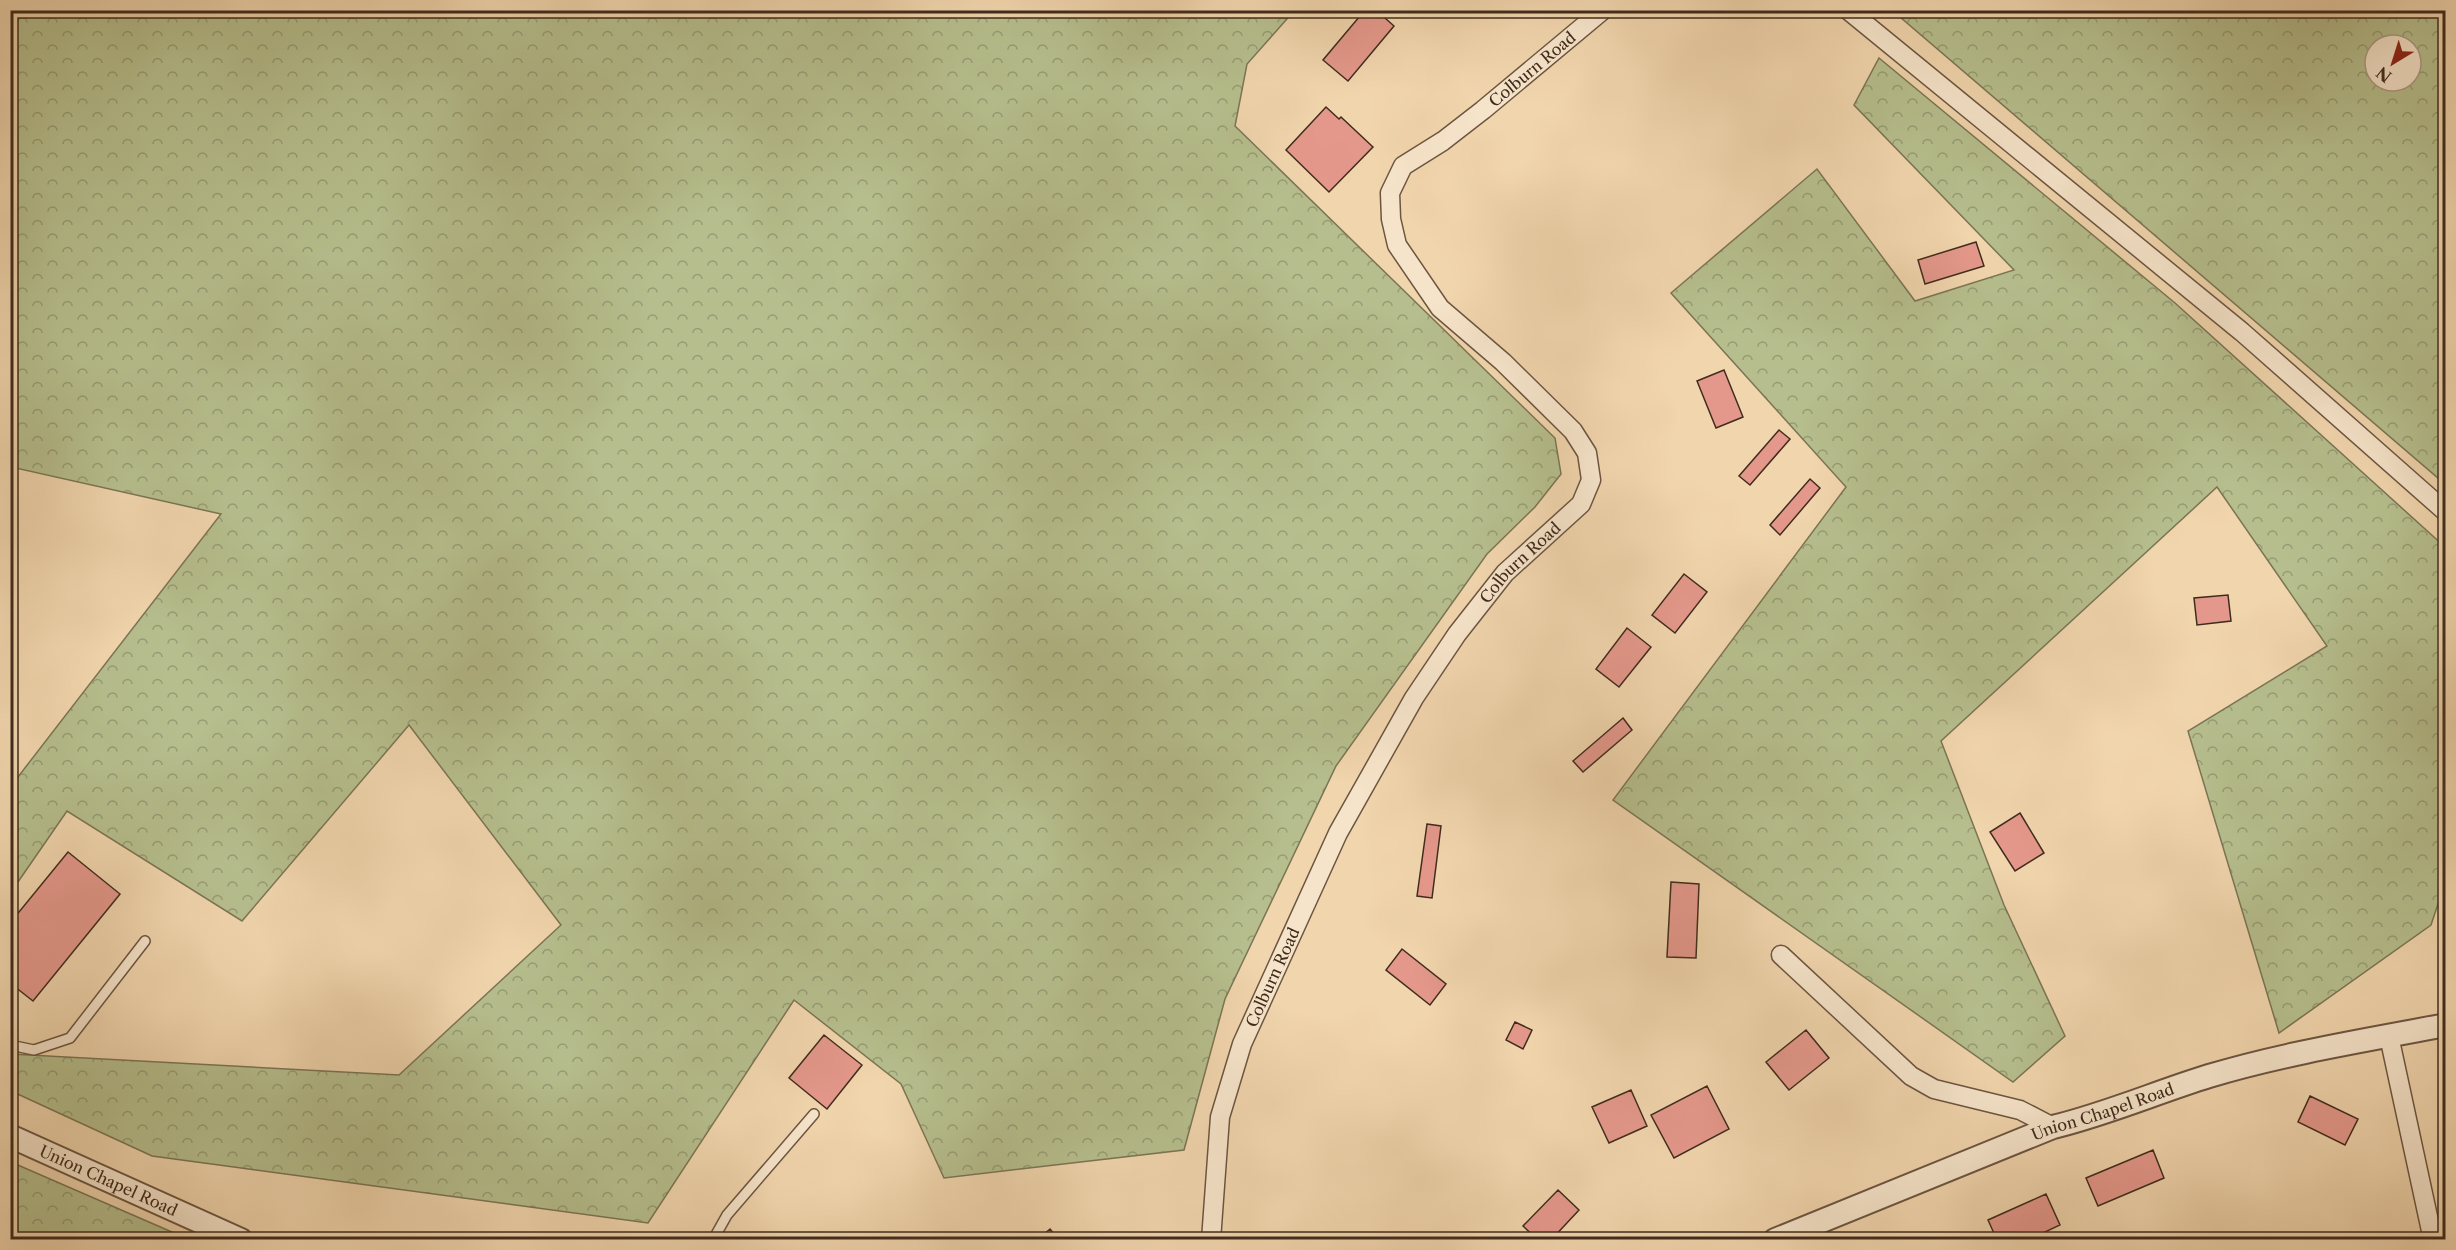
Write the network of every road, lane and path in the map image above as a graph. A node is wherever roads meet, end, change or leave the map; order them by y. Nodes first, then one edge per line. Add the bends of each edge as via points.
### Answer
1 (1603, 10) edge
2 (1848, 10) edge
3 (2445, 512) edge
4 (145, 941) dead end
5 (1781, 955) dead end
6 (2445, 1025) edge
7 (2389, 1036) junction
8 (10, 1045) edge
9 (814, 1114) dead end
10 (2053, 1127) junction
11 (10, 1136) edge
12 (241, 1239) edge
13 (713, 1239) edge
14 (1211, 1239) edge
15 (1775, 1239) edge
16 (2433, 1239) edge

1 - 14 street, Colburn Road via 1483,110 1403,166 1390,193 1397,245 1440,308 1503,362 1573,431 1587,453 1591,480 1581,504 1505,573 1457,634 1385,746 1338,833 1242,1044 1220,1117
2 - 3 street via 2242,332
4 - 8 lane via 70,1038 34,1050
5 - 10 street via 1911,1076 1934,1089 2020,1110
6 - 7 street, Union Chapel Road
7 - 10 street, Union Chapel Road via 2210,1076
7 - 16 street
9 - 13 lane via 727,1215
10 - 15 street, Union Chapel Road
11 - 12 street, Union Chapel Road

